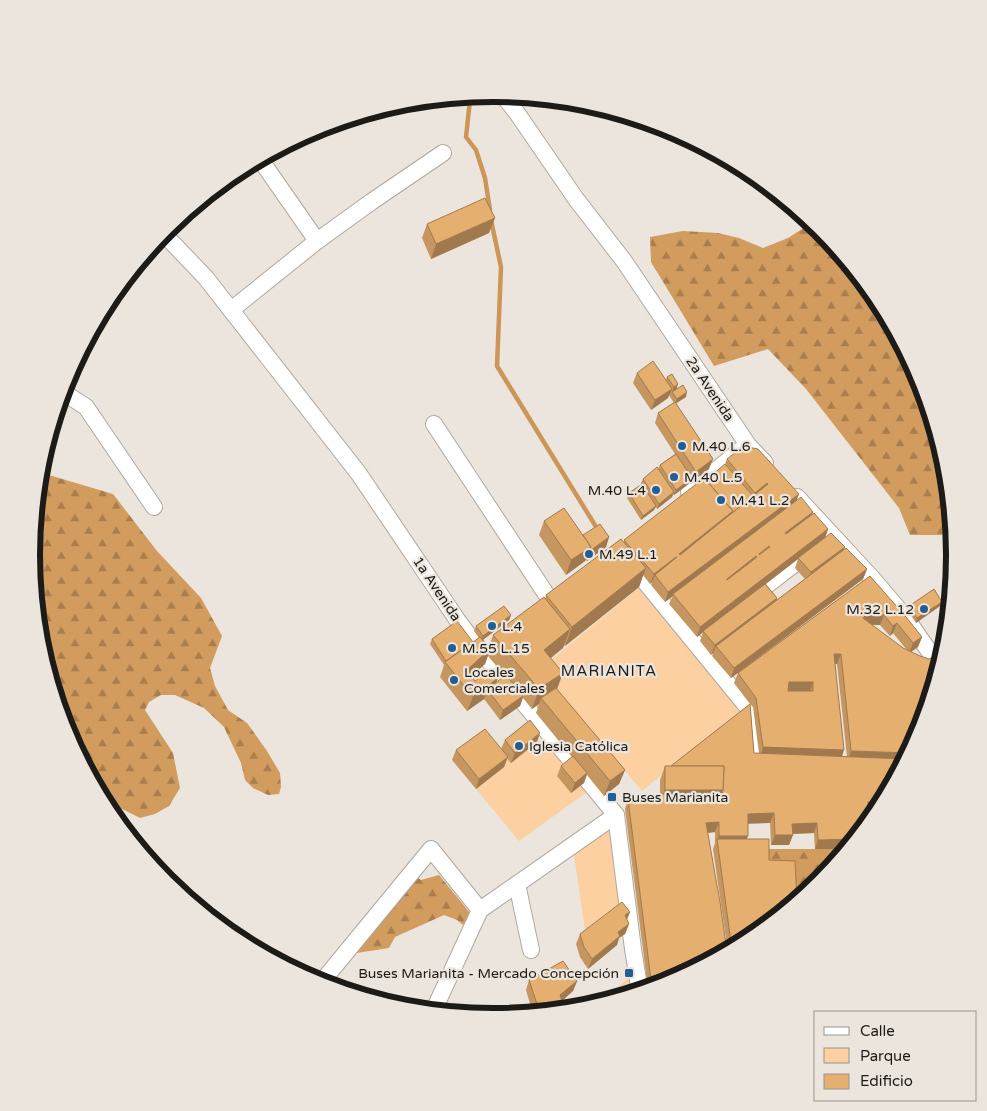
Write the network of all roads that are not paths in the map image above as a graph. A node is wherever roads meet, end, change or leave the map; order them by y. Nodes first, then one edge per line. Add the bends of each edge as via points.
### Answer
1 (509, 103) edge
2 (518, 103) edge
3 (517, 113) junction
4 (443, 153) dead end
5 (264, 165) edge
6 (169, 239) edge
7 (317, 241) junction
8 (231, 310) junction
9 (69, 397) edge
10 (434, 424) dead end
11 (748, 445) junction
12 (774, 473) edge
13 (788, 487) edge
14 (676, 501) edge
15 (801, 501) junction
16 (154, 507) dead end
17 (786, 512) edge
18 (832, 535) junction
19 (616, 547) edge
20 (872, 578) junction
21 (562, 586) edge
22 (856, 589) edge
23 (679, 593) edge
24 (548, 597) junction
25 (664, 604) junction
26 (740, 606) edge
27 (533, 608) edge
28 (709, 630) edge
29 (494, 637) edge
30 (694, 642) junction
31 (479, 649) junction
32 (935, 659) edge
33 (744, 672) edge
34 (728, 684) junction
35 (785, 761) edge
36 (616, 815) junction
37 (517, 884) junction
38 (480, 910) junction
39 (531, 950) dead end
40 (326, 976) edge
41 (639, 985) edge
42 (436, 1005) edge

1 - 3 street, 2a Avenida
2 - 3 street
3 - 11 street, 2a Avenida via 576,199 624,261
4 - 7 street
5 - 7 street
6 - 8 street, 1a Avenida
7 - 8 street
8 - 31 street, 1a Avenida via 359,474
9 - 16 street via 86,407
10 - 24 street
11 - 12 street, 2a Avenida
11 - 14 street
13 - 15 street
15 - 17 street
15 - 18 street
18 - 20 street
18 - 26 street
19 - 25 street
20 - 22 street
20 - 32 street
21 - 24 street
23 - 25 street
24 - 27 street
25 - 30 street
28 - 30 street
29 - 31 street
30 - 34 street
31 - 36 street, 1a Avenida
33 - 34 street
34 - 35 street via 749,709 756,760
36 - 37 street
36 - 41 street
37 - 38 street
37 - 39 street
38 - 40 street via 431,849
38 - 42 street

